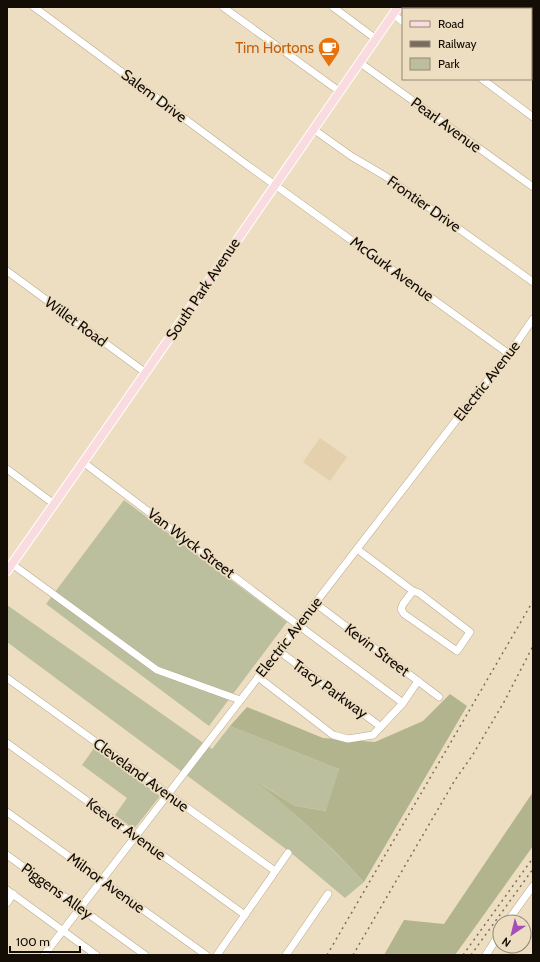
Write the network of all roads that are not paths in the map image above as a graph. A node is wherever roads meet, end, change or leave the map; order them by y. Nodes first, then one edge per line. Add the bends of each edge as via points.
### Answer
1 (34, 7) edge
2 (223, 7) edge
3 (333, 7) edge
4 (398, 7) edge
5 (393, 14) junction
6 (402, 21) edge
7 (376, 39) junction
8 (359, 62) junction
9 (483, 80) edge
10 (339, 91) junction
11 (533, 117) edge
12 (313, 129) junction
13 (274, 184) junction
14 (533, 187) edge
15 (7, 271) edge
16 (533, 282) edge
17 (533, 319) edge
18 (509, 354) junction
19 (146, 373) junction
20 (83, 462) junction
21 (7, 470) edge
22 (54, 504) junction
23 (357, 549) junction
24 (9, 567) edge
25 (413, 590) junction
26 (315, 603) junction
27 (298, 625) junction
28 (279, 652) junction
29 (258, 677) junction
30 (7, 678) edge
31 (418, 681) junction
32 (438, 697) dead end
33 (240, 700) junction
34 (403, 703) junction
35 (381, 727) junction
36 (7, 744) edge
37 (168, 794) junction
38 (7, 812) edge
39 (136, 836) junction
40 (288, 853) dead end
41 (7, 856) edge
42 (275, 871) junction
43 (102, 880) junction
44 (533, 886) edge
45 (10, 892) edge
46 (328, 894) dead end
47 (7, 902) edge
48 (80, 908) junction
49 (513, 914) edge
50 (245, 915) junction
51 (63, 931) junction
52 (492, 946) edge
53 (44, 955) edge
54 (96, 955) edge
55 (145, 955) edge
56 (206, 955) edge
57 (217, 955) edge
58 (286, 955) edge
59 (486, 955) edge

1 - 13 street, Salem Drive
2 - 10 street
3 - 7 street
4 - 5 main road, South Park Avenue
5 - 6 street
5 - 7 main road, South Park Avenue
7 - 8 main road, South Park Avenue
8 - 10 main road, South Park Avenue
8 - 14 street, Pearl Avenue
9 - 11 street
10 - 12 main road, South Park Avenue
12 - 13 main road, South Park Avenue
12 - 16 street, Frontier Drive via 385,176
13 - 18 street, McGurk Avenue
13 - 19 main road, South Park Avenue
15 - 19 street, Willet Road
17 - 18 street, Electric Avenue
18 - 23 street, Electric Avenue
19 - 20 main road, South Park Avenue
20 - 22 main road, South Park Avenue
20 - 27 street, Van Wyck Street
21 - 22 street
22 - 24 main road, South Park Avenue
23 - 25 street
23 - 26 street, Electric Avenue
24 - 33 street via 157,670
25 - 25 street via 401,609 404,614 457,651 470,632
26 - 27 street, Electric Avenue
26 - 31 street, Kevin Street
27 - 28 street, Electric Avenue
27 - 34 street, Van Wyck Street
28 - 29 street, Electric Avenue
28 - 35 street, Tracy Parkway
29 - 33 street, Electric Avenue
29 - 35 street via 333,735 348,739 373,735
30 - 37 street, Cleveland Avenue
31 - 32 street, Kevin Street
31 - 34 street
33 - 37 street, Electric Avenue
34 - 35 street
36 - 39 street, Keever Avenue
37 - 39 street, Electric Avenue
37 - 42 street, Cleveland Avenue
38 - 43 street, Milnor Avenue
39 - 43 street, Electric Avenue
39 - 50 street, Keever Avenue
40 - 42 street
41 - 48 street, Piggens Alley
42 - 50 street
43 - 48 street, Electric Avenue
43 - 56 street, Milnor Avenue
44 - 49 street
45 - 47 street
45 - 51 street
46 - 58 street
48 - 51 street, Electric Avenue
48 - 55 street, Piggens Alley
50 - 57 street
51 - 53 street, Electric Avenue
51 - 54 street
52 - 59 street

